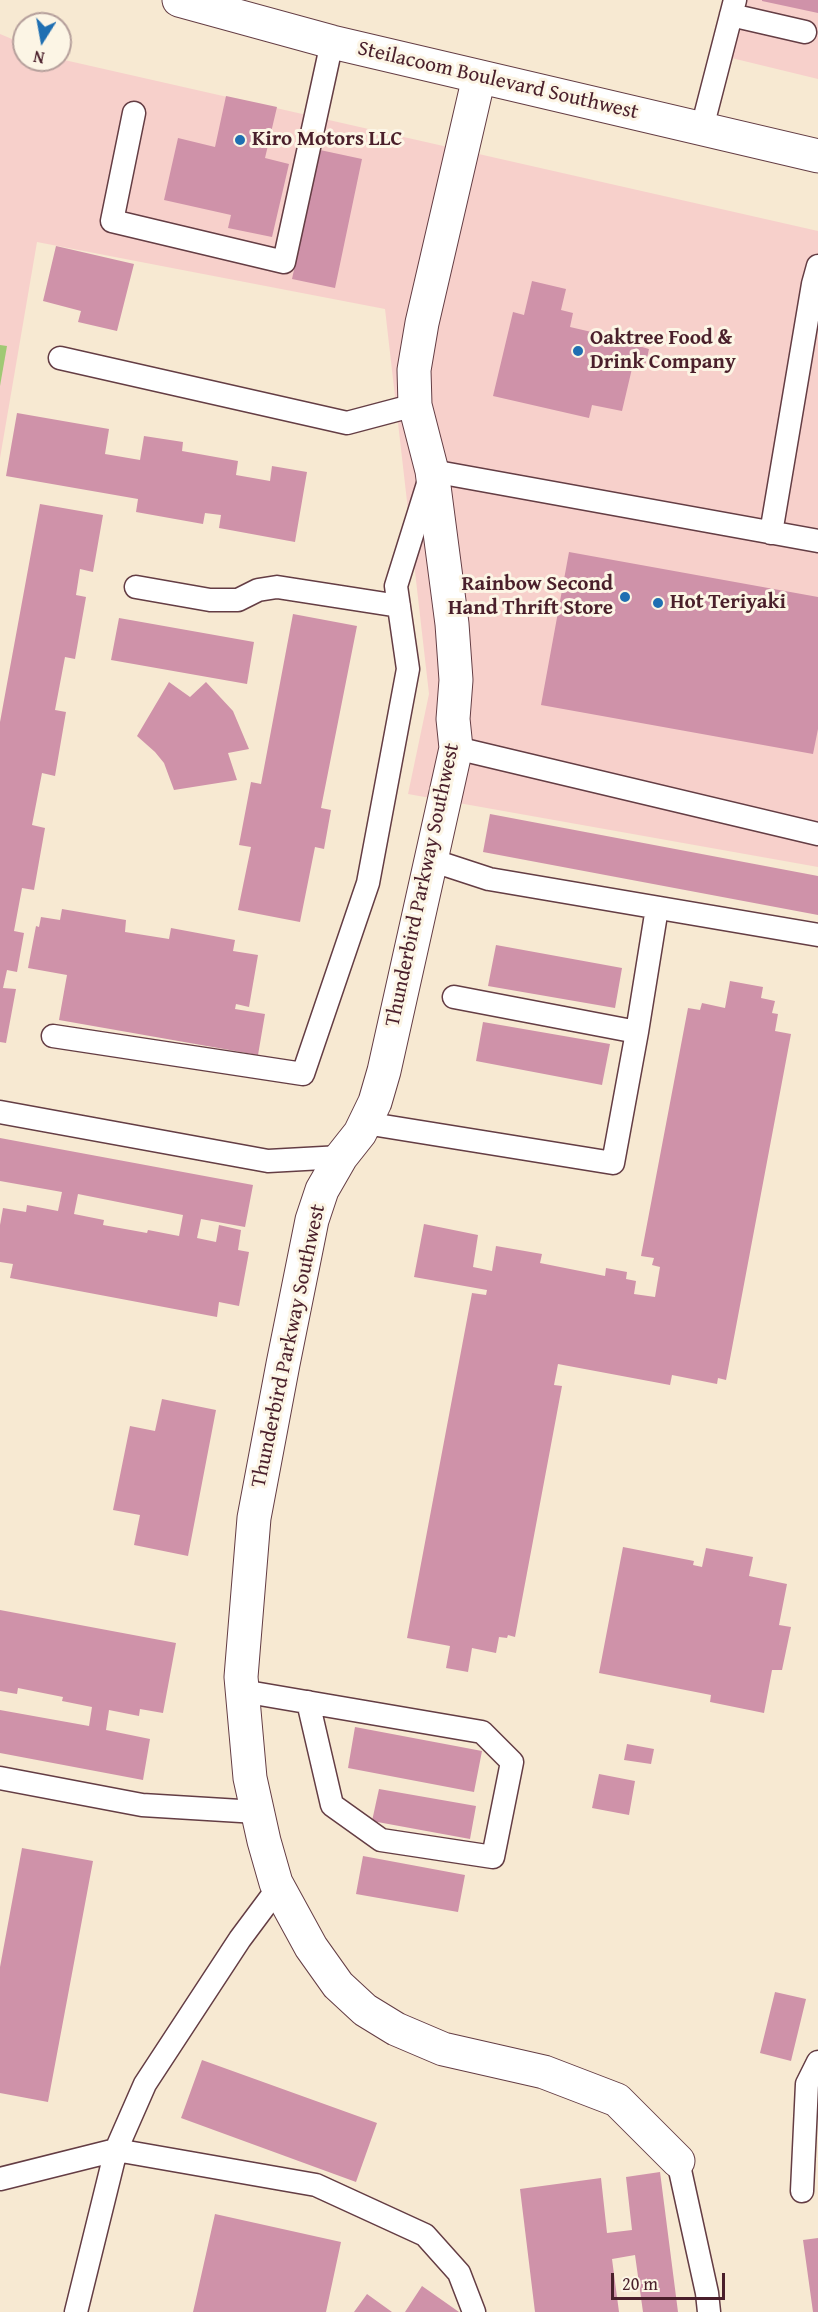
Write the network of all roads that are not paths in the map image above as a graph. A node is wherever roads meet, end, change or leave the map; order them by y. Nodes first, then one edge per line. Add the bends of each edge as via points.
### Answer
1 (179, 0) edge
2 (733, 7) edge
3 (805, 32) dead end
4 (332, 42) junction
5 (479, 77) junction
6 (134, 113) dead end
7 (702, 128) junction
8 (818, 156) edge
9 (818, 266) edge
10 (60, 358) dead end
11 (415, 405) junction
12 (432, 471) junction
13 (771, 533) junction
14 (818, 542) edge
15 (136, 587) dead end
16 (399, 606) junction
17 (456, 748) junction
18 (818, 834) edge
19 (431, 860) junction
20 (657, 908) junction
21 (818, 936) edge
22 (454, 997) dead end
23 (636, 1032) junction
24 (53, 1036) dead end
25 (0, 1112) edge
26 (365, 1123) junction
27 (341, 1157) junction
28 (242, 1691) junction
29 (308, 1702) junction
30 (0, 1778) edge
31 (257, 1812) junction
32 (278, 1888) junction
33 (818, 2062) edge
34 (116, 2150) junction
35 (678, 2161) joint
36 (0, 2179) edge
37 (802, 2191) dead end
38 (76, 2312) edge
39 (474, 2312) edge
40 (709, 2312) edge

1 - 4 street, Steilacoom Boulevard Southwest
2 - 3 lane
2 - 7 lane
4 - 5 street, Steilacoom Boulevard Southwest
4 - 6 lane via 284,262 112,221
5 - 7 street, Steilacoom Boulevard Southwest
5 - 11 street, Thunderbird Parkway Southwest via 422,323 414,370
7 - 8 street, Steilacoom Boulevard Southwest
9 - 13 lane
10 - 11 lane via 347,423
11 - 12 street, Thunderbird Parkway Southwest
12 - 13 lane
12 - 16 lane via 396,586
12 - 17 street, Thunderbird Parkway Southwest via 452,624
13 - 14 lane
15 - 16 lane via 210,600 238,600 258,590 277,587
16 - 24 lane via 408,669 368,883 303,1074
17 - 18 lane
17 - 19 street, Thunderbird Parkway Southwest
19 - 20 lane via 489,879
19 - 26 street, Thunderbird Parkway Southwest via 384,1071
20 - 21 lane
20 - 23 lane
22 - 23 lane
23 - 26 lane via 613,1163
25 - 27 lane via 268,1161
26 - 27 street, Thunderbird Parkway Southwest
27 - 28 street, Thunderbird Parkway Southwest via 322,1190 312,1220 254,1518
28 - 29 lane
28 - 31 street, Thunderbird Parkway Southwest
29 - 29 lane via 482,1732 512,1762 493,1857 381,1840 332,1804
30 - 31 lane via 142,1805
31 - 32 street, Thunderbird Parkway Southwest
32 - 34 lane via 145,2084
32 - 35 street, Thunderbird Parkway Southwest via 338,1985 365,2010 396,2029 443,2049 544,2072 617,2100
33 - 37 lane via 807,2084
34 - 36 lane
34 - 38 lane
34 - 39 lane via 316,2185 425,2235 459,2273
35 - 40 lane

